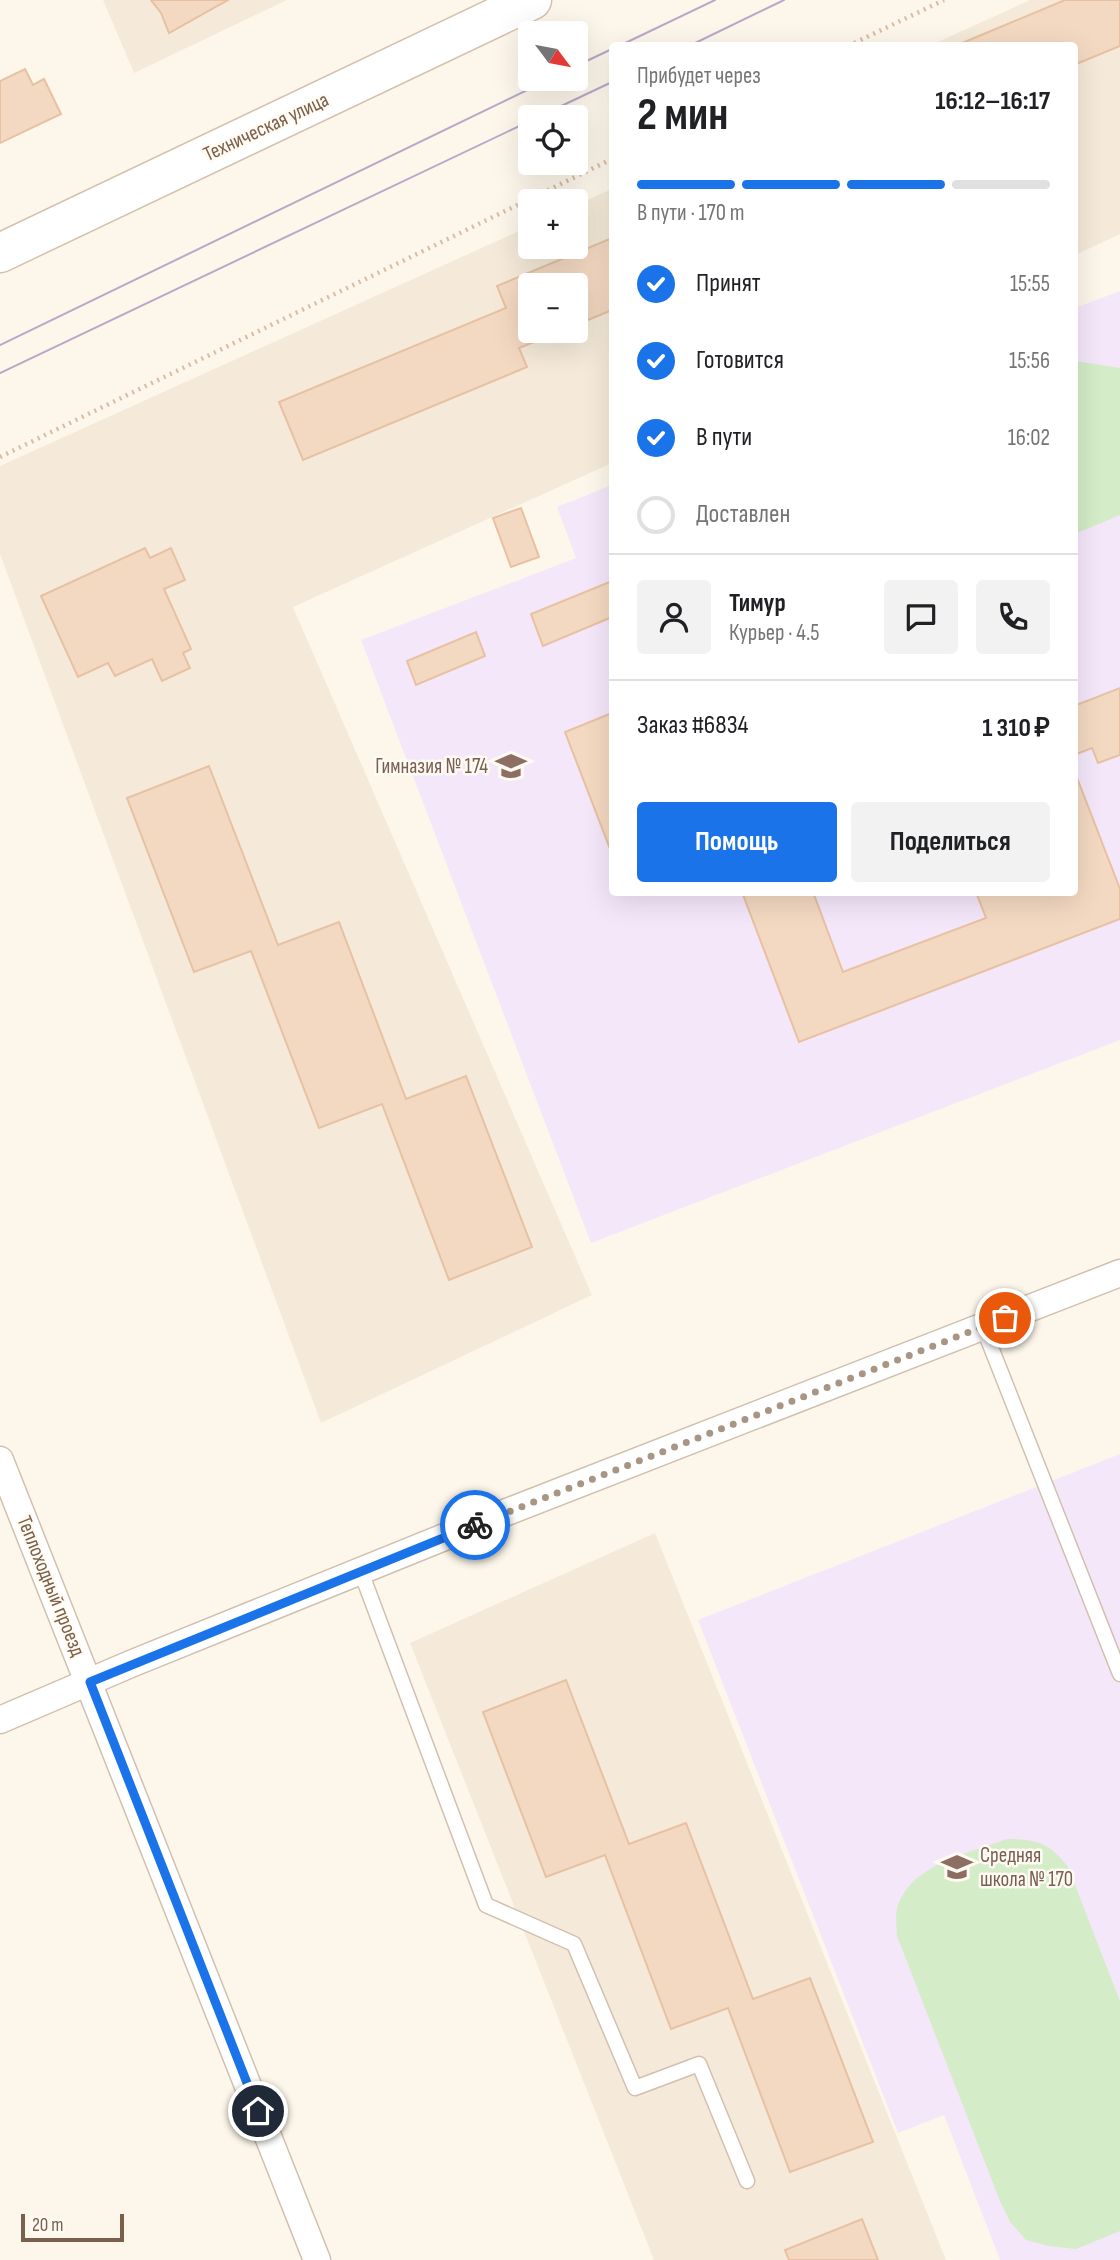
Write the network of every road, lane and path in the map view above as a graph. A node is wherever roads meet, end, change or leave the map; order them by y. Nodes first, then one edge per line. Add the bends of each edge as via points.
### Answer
1 (532, 0) edge
2 (944, 0) edge
3 (856, 42) edge
4 (609, 160) edge
5 (0, 253) edge
6 (0, 457) edge
7 (1120, 1273) edge
8 (982, 1327) junction
9 (0, 1460) edge
10 (361, 1572) junction
11 (1120, 1674) edge
12 (90, 1682) junction
13 (0, 1720) edge
14 (747, 2181) dead end
15 (317, 2260) edge

1 - 5 main road, Техническая улица
2 - 3 path
4 - 6 path
7 - 8 street
8 - 10 street
8 - 11 lane
9 - 12 street, Теплоходный проезд
10 - 12 street
10 - 14 lane via 486,1905 574,1944 635,2088 699,2064
12 - 13 street
12 - 15 street, Теплоходный проезд

